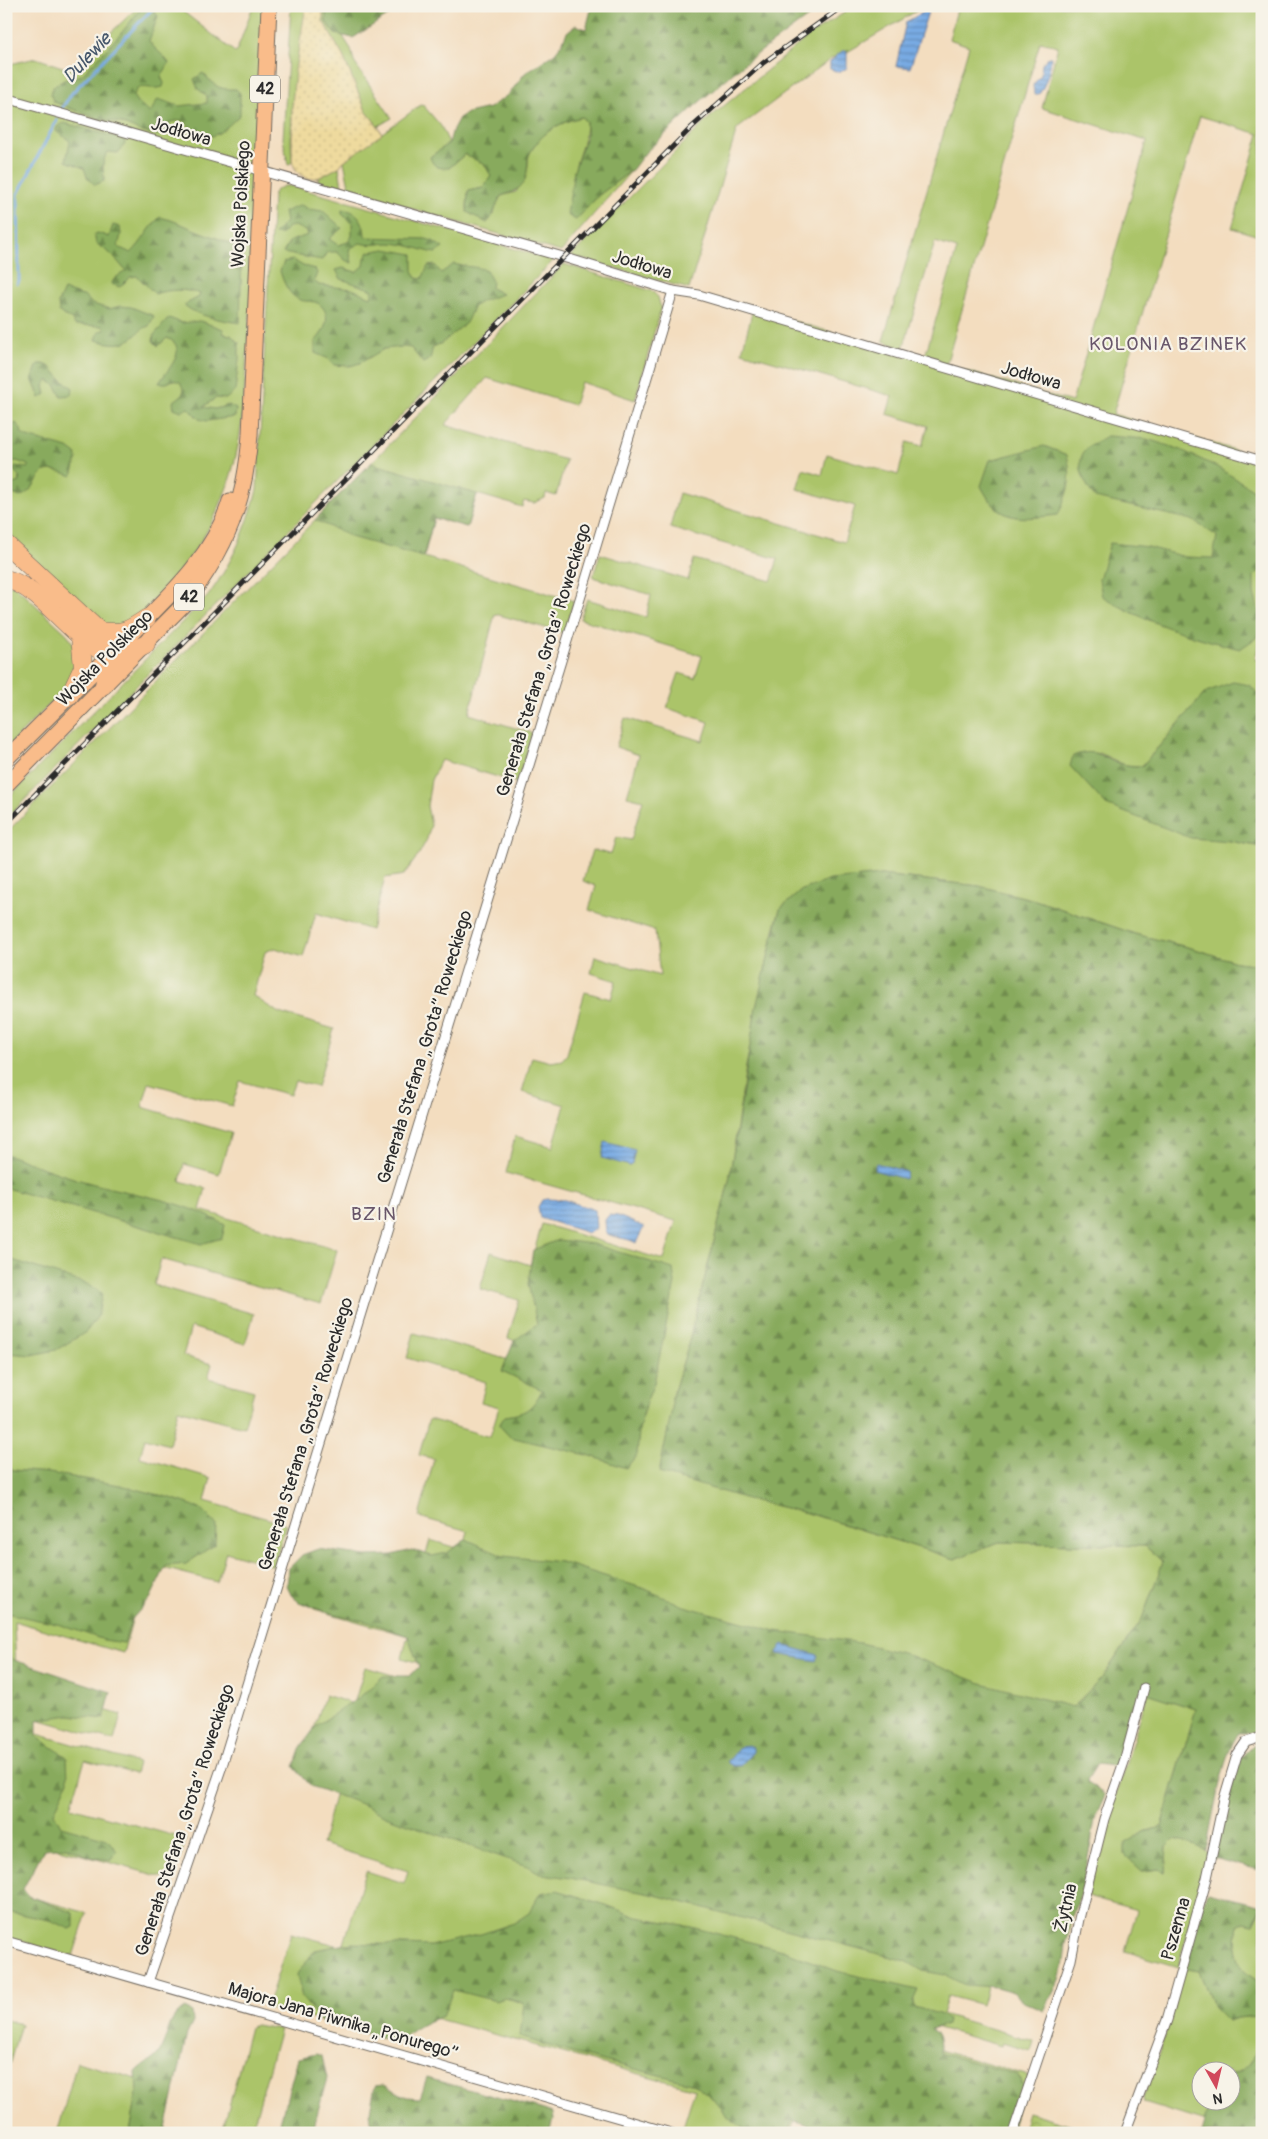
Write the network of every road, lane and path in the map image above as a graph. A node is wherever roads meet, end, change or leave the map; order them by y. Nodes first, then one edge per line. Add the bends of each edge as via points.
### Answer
1 (269, 6) edge
2 (13, 100) dead end
3 (261, 171) junction
4 (673, 291) junction
5 (251, 404) junction
6 (1262, 461) edge
7 (6, 544) edge
8 (6, 579) edge
9 (147, 618) junction
10 (99, 631) junction
11 (80, 636) junction
12 (146, 644) junction
13 (112, 654) junction
14 (104, 685) junction
15 (70, 695) junction
16 (6, 759) edge
17 (6, 785) edge
18 (1144, 1688) dead end
19 (1259, 1737) edge
20 (6, 1941) edge
21 (148, 1982) junction
22 (671, 2133) edge
23 (1013, 2133) edge
24 (1125, 2133) edge

1 - 3 main road, Wojska Polskiego / 42
2 - 3 street, Jodłowa
3 - 4 street, Jodłowa
3 - 5 main road, Wojska Polskiego / 42
4 - 6 street, Jodłowa via 699,295
4 - 21 street, Generała Stefana „Grota” Roweckiego via 225,1756
5 - 9 main road, Wojska Polskiego / 42 via 240,468 228,510 193,570
5 - 12 main road, Wojska Polskiego / 42 via 248,468 230,530 202,581
7 - 10 highway
8 - 11 highway via 31,590
9 - 10 highway via 117,633
9 - 13 main road, Wojska Polskiego / 42
10 - 13 highway
11 - 13 highway via 100,652
11 - 15 highway via 83,667
12 - 13 highway via 127,653
12 - 14 main road, Wojska Polskiego / 42
13 - 14 highway
13 - 15 main road, Wojska Polskiego / 42
14 - 17 main road, Wojska Polskiego / 42
15 - 16 main road, Wojska Polskiego / 42
18 - 23 street, Żytnia via 1104,1819 1071,1960
19 - 24 street, Pszenna via 1246,1742 1237,1755 1167,2020
20 - 21 street, Majora Jana Piwnika „Ponurego”
21 - 22 street, Majora Jana Piwnika „Ponurego”

